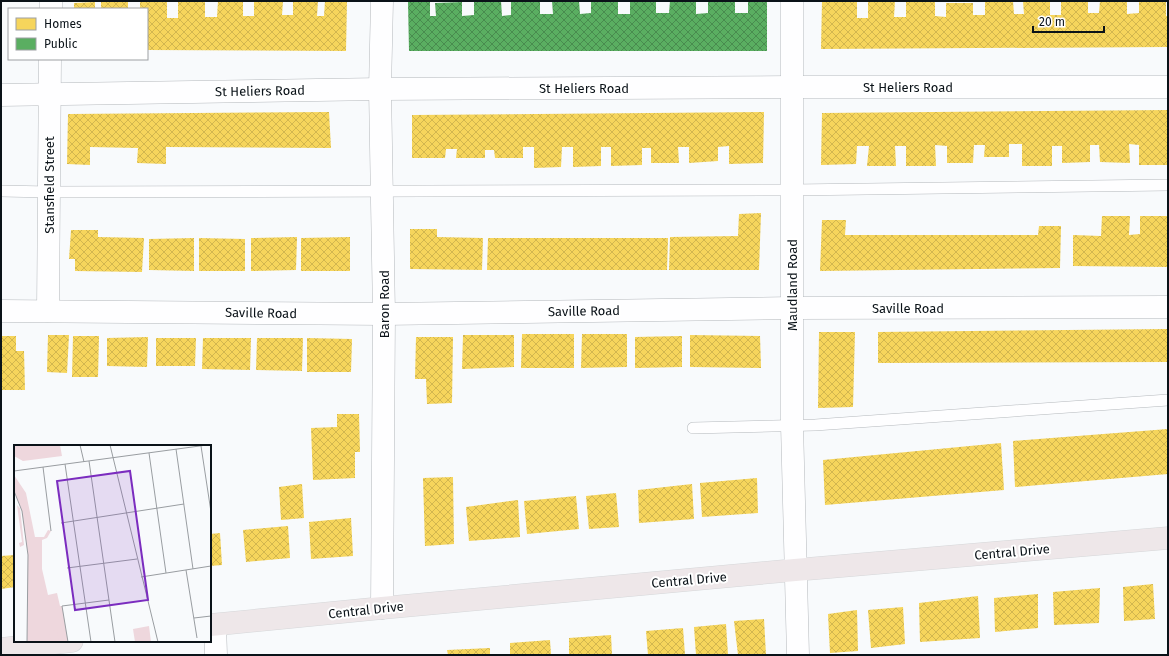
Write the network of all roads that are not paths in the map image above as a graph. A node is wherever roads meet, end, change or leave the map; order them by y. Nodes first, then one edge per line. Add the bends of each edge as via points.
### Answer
1 (382, 1) edge
2 (792, 1) edge
3 (50, 60) edge
4 (792, 87) junction
5 (1168, 87) edge
6 (380, 89) junction
7 (49, 94) junction
8 (1, 95) edge
9 (1168, 185) edge
10 (792, 190) junction
11 (1, 191) edge
12 (382, 191) junction
13 (49, 192) junction
14 (791, 308) junction
15 (1168, 308) edge
16 (1, 311) edge
17 (48, 311) junction
18 (384, 314) junction
19 (1168, 400) edge
20 (792, 425) junction
21 (693, 428) dead end
22 (1168, 538) edge
23 (795, 570) junction
24 (382, 608) junction
25 (213, 625) edge
26 (63, 642) edge
27 (1, 649) edge
28 (216, 655) edge
29 (798, 655) edge

1 - 6 street, Baron Road
2 - 4 street, Maudland Road
3 - 7 street, Stansfield Street
4 - 5 street, St Heliers Road
4 - 6 street, St Heliers Road
4 - 10 street, Maudland Road
6 - 7 street, St Heliers Road
6 - 12 street, Baron Road
7 - 8 street, St Heliers Road
7 - 13 street, Stansfield Street
9 - 10 lane
10 - 12 lane
10 - 14 street, Maudland Road
11 - 13 lane
12 - 13 lane
12 - 18 street, Baron Road
13 - 17 street, Stansfield Street
14 - 15 street, Saville Road
14 - 18 street, Saville Road
14 - 20 street, Maudland Road
16 - 17 street, Saville Road
17 - 18 street, Saville Road
18 - 24 street, Baron Road
19 - 20 lane
20 - 21 lane
20 - 23 street, Maudland Road
22 - 23 main road, Central Drive
23 - 24 main road, Central Drive
23 - 29 street, Maudland Road
24 - 25 main road, Central Drive
25 - 28 street
26 - 27 main road

